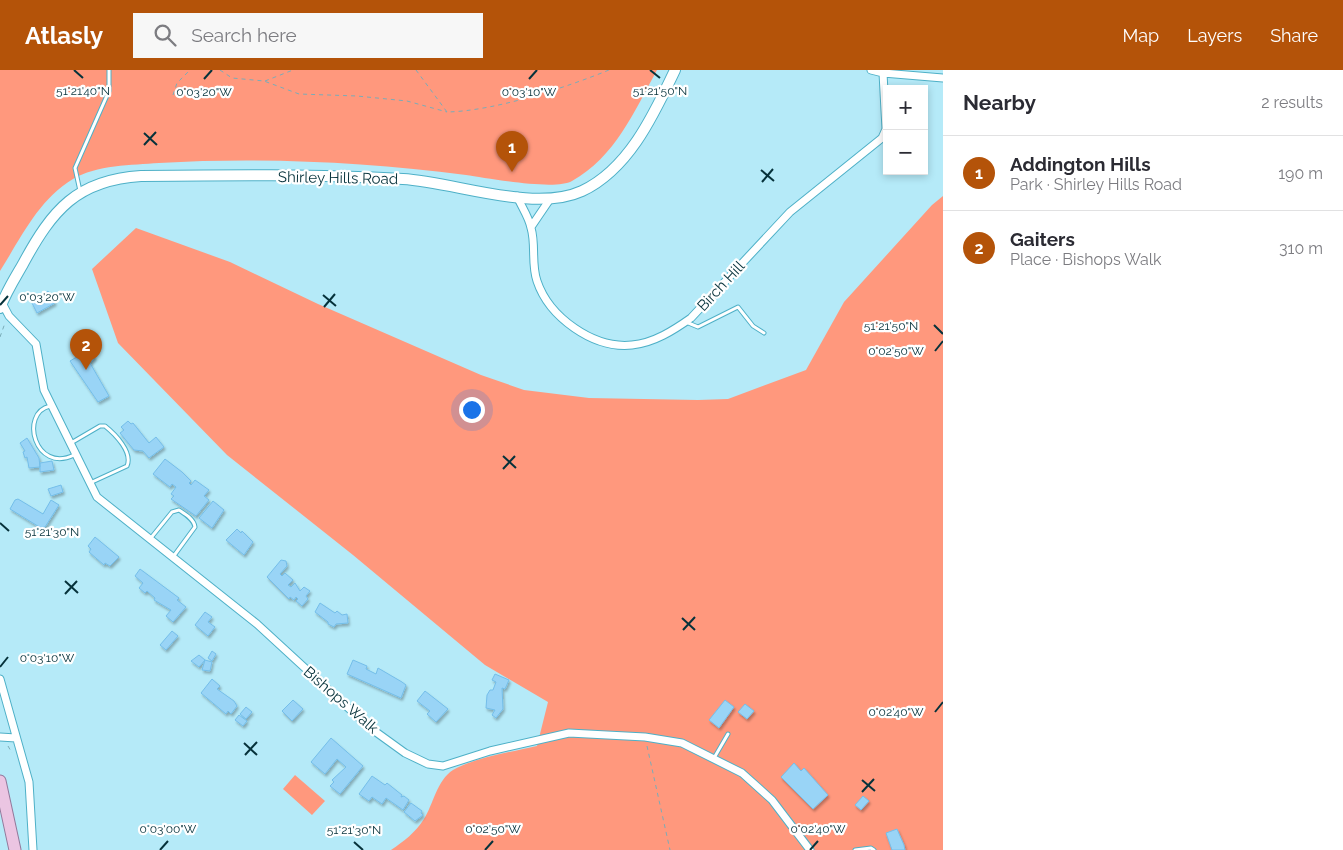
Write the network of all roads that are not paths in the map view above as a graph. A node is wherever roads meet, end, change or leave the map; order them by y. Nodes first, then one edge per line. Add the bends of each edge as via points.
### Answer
1 (109, 70) edge
2 (675, 70) edge
3 (871, 70) edge
4 (883, 73) junction
5 (943, 78) edge
6 (80, 192) junction
7 (517, 196) junction
8 (550, 199) junction
9 (531, 227) junction
10 (1, 304) edge
11 (686, 322) junction
12 (764, 333) dead end
13 (51, 406) junction
14 (70, 443) junction
15 (76, 454) junction
16 (88, 483) junction
17 (150, 539) junction
18 (173, 557) junction
19 (0, 679) edge
20 (728, 734) dead end
21 (1, 737) edge
22 (16, 738) junction
23 (714, 759) junction
24 (0, 782) edge
25 (13, 846) edge
26 (33, 850) edge
27 (810, 850) edge
28 (855, 850) edge
29 (874, 850) edge

1 - 6 lane via 109,90 75,168
2 - 8 street, Shirley Hills Road via 639,136 617,165 599,181 582,190
3 - 4 street
4 - 5 street
4 - 11 street, Birch Hill via 886,129 882,138 790,212
6 - 7 street, Shirley Hills Road via 110,180 129,177 330,177 419,181
6 - 10 street, Shirley Hills Road via 59,207 45,226
7 - 8 street, Shirley Hills Road
7 - 9 street, Birch Hill
8 - 9 street
9 - 11 street, Birch Hill via 536,280 552,306 573,327 600,341 632,345 672,331
10 - 13 street, Bishops Walk via 36,344 44,390
11 - 12 lane via 698,326 738,307 753,326
13 - 14 street, Bishops Walk
13 - 15 lane via 36,416 34,431 38,444 51,458 67,458
14 - 15 street, Bishops Walk
14 - 16 lane via 105,426 128,452 127,466
15 - 16 street, Bishops Walk
16 - 17 street, Bishops Walk via 97,497
17 - 18 street, Bishops Walk
17 - 18 lane via 172,512 179,510 192,520 196,527
18 - 23 street, Bishops Walk via 257,624 369,726 405,753 428,764 443,766 490,750 570,733 644,737 682,743
19 - 22 street
20 - 23 lane
21 - 22 street
22 - 26 street via 29,782
23 - 27 street, Bishops Walk via 742,773 766,795
24 - 25 main road
28 - 29 lane

